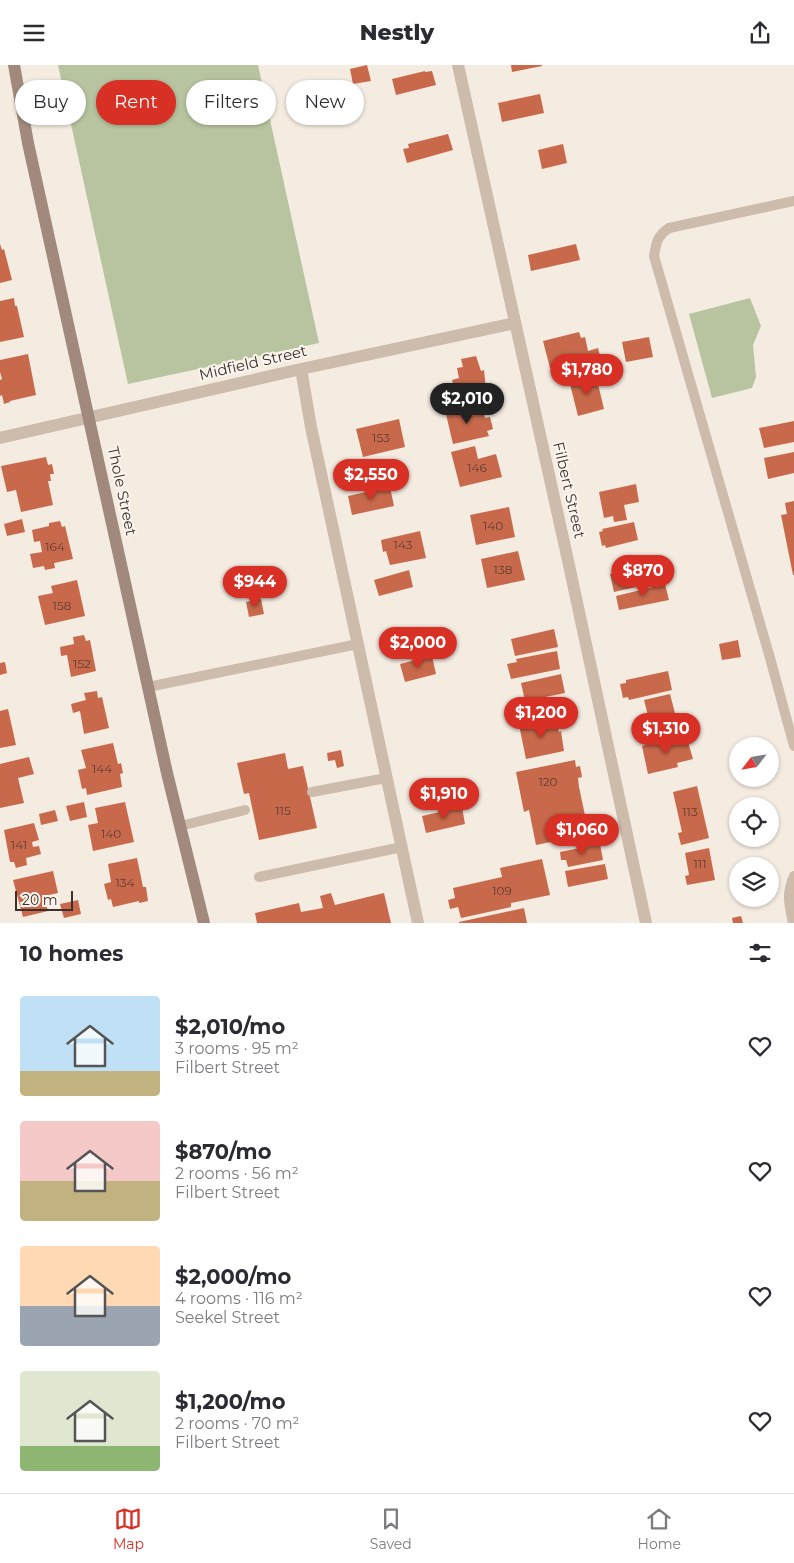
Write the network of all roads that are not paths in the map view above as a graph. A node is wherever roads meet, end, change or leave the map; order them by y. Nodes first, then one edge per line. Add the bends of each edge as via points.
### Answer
1 (14, 65) edge
2 (458, 65) edge
3 (794, 201) edge
4 (514, 323) junction
5 (301, 369) junction
6 (89, 417) junction
7 (0, 438) edge
8 (358, 644) junction
9 (148, 687) junction
10 (794, 746) edge
11 (386, 778) junction
12 (312, 792) dead end
13 (245, 809) dead end
14 (180, 826) junction
15 (402, 847) junction
16 (794, 876) edge
17 (259, 877) dead end
18 (204, 923) edge
19 (418, 923) edge
20 (646, 923) edge
21 (793, 923) edge

1 - 6 street, Thole Street via 30,153
2 - 4 street, Filbert Street
3 - 10 lane via 668,228 656,242 654,256
4 - 5 street, Midfield Street
4 - 20 street, Filbert Street
5 - 6 street, Midfield Street
5 - 8 street
6 - 7 street, Midfield Street
6 - 9 street, Thole Street
8 - 9 lane
8 - 11 street
9 - 14 street, Thole Street
11 - 12 lane
11 - 15 street
13 - 14 lane
14 - 18 street, Thole Street
15 - 17 lane
15 - 19 street
16 - 21 lane via 788,901

